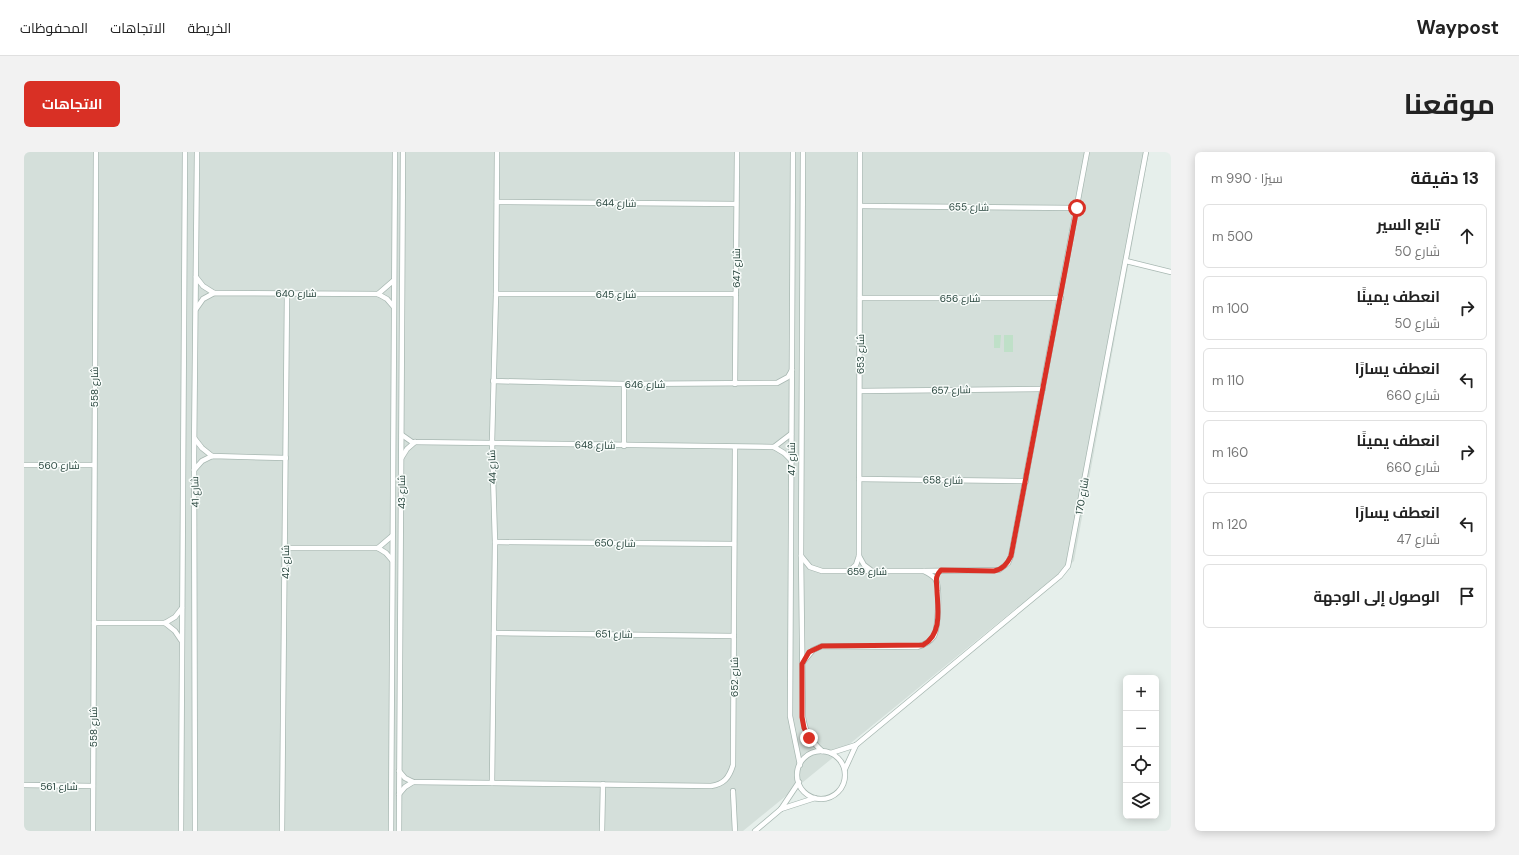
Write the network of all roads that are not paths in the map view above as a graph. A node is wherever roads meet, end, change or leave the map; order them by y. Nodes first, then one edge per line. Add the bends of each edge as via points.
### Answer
1 (96, 152) edge
2 (185, 152) edge
3 (197, 152) edge
4 (395, 152) edge
5 (403, 152) edge
6 (497, 152) edge
7 (736, 152) edge
8 (793, 152) edge
9 (803, 152) edge
10 (860, 152) edge
11 (1087, 152) edge
12 (1146, 152) edge
13 (497, 202) junction
14 (736, 204) junction
15 (861, 206) junction
16 (1077, 208) junction
17 (1126, 261) junction
18 (1171, 272) edge
19 (196, 276) junction
20 (393, 281) junction
21 (214, 293) junction
22 (287, 293) junction
23 (378, 294) junction
24 (496, 294) junction
25 (736, 294) junction
26 (860, 298) junction
27 (1061, 298) junction
28 (393, 306) junction
29 (195, 310) junction
30 (792, 370) junction
31 (493, 381) junction
32 (624, 384) junction
33 (735, 384) junction
34 (1043, 389) junction
35 (860, 391) junction
36 (791, 434) junction
37 (402, 435) junction
38 (194, 438) junction
39 (415, 442) junction
40 (492, 442) junction
41 (624, 446) junction
42 (735, 447) junction
43 (774, 447) junction
44 (212, 456) junction
45 (401, 457) junction
46 (286, 458) junction
47 (792, 461) junction
48 (94, 464) junction
49 (24, 465) edge
50 (194, 470) junction
51 (859, 479) junction
52 (1026, 481) junction
53 (392, 535) junction
54 (495, 542) junction
55 (734, 544) junction
56 (285, 548) junction
57 (378, 548) junction
58 (801, 555) junction
59 (859, 556) junction
60 (392, 560) junction
61 (941, 570) junction
62 (849, 571) junction
63 (872, 571) junction
64 (924, 571) junction
65 (936, 580) junction
66 (182, 608) junction
67 (94, 622) junction
68 (165, 622) junction
69 (494, 633) junction
70 (734, 636) junction
71 (182, 641) junction
72 (802, 664) junction
73 (856, 746) junction
74 (822, 751) junction
75 (831, 753) junction
76 (800, 764) junction
77 (844, 770) junction
78 (399, 771) junction
79 (413, 782) junction
80 (799, 782) junction
81 (492, 783) junction
82 (603, 784) junction
83 (24, 786) edge
84 (93, 786) junction
85 (733, 791) dead end
86 (398, 794) junction
87 (815, 798) junction
88 (781, 809) junction
89 (93, 831) edge
90 (181, 831) edge
91 (195, 831) edge
92 (282, 831) edge
93 (391, 831) edge
94 (398, 831) edge
95 (602, 831) edge
96 (735, 831) edge
97 (755, 831) edge

1 - 48 street, شارع 558
2 - 66 street, شارع 41
3 - 19 street, شارع 41
4 - 20 street, شارع 43
5 - 37 street, شارع 43
6 - 13 street, شارع 44
7 - 14 street, شارع 647
8 - 30 street, شارع 47
9 - 58 street, شارع 47
10 - 15 street, شارع 653
11 - 16 street, شارع 659
12 - 17 street, شارع 170
13 - 14 street, شارع 644
13 - 24 street, شارع 44
14 - 25 street, شارع 647
15 - 16 street, شارع 655
15 - 26 street, شارع 653
16 - 27 street, شارع 659
17 - 18 street
17 - 73 street, شارع 170 via 1068,566 1060,576
19 - 21 street
19 - 29 street, شارع 41
20 - 23 street
20 - 28 street, شارع 43
21 - 22 street, شارع 640
21 - 29 street via 203,299
22 - 23 street, شارع 640
22 - 46 street, شارع 42
23 - 28 street
24 - 25 street, شارع 645
24 - 31 street, شارع 44
25 - 33 street, شارع 647
26 - 27 street, شارع 656
26 - 35 street, شارع 653
27 - 34 street, شارع 659
28 - 53 street, شارع 43
29 - 38 street, شارع 41
30 - 33 street, شارع 646 via 788,377 777,383
30 - 36 street, شارع 47
31 - 32 street, شارع 646
31 - 40 street, شارع 44
32 - 33 street, شارع 646
32 - 41 street
34 - 35 street, شارع 657
34 - 52 street, شارع 659
35 - 51 street, شارع 653
36 - 43 street
36 - 47 street, شارع 47
37 - 39 street, شارع 648
37 - 45 street, شارع 43
38 - 44 street
38 - 50 street, شارع 41
39 - 40 street, شارع 648
39 - 45 street
40 - 41 street, شارع 648
40 - 54 street, شارع 44
41 - 42 street, شارع 648
42 - 43 street, شارع 648
42 - 55 street, شارع 652
43 - 47 street
44 - 46 street
44 - 50 street via 202,461
45 - 78 street, شارع 43
46 - 56 street, شارع 42
47 - 76 street, شارع 47 via 790,716
48 - 49 street, شارع 560
48 - 67 street, شارع 558
50 - 91 street, شارع 41
51 - 52 street, شارع 658
51 - 59 street, شارع 653
52 - 61 street, شارع 659 via 1011,556 1004,567 994,571
53 - 57 street
53 - 60 street, شارع 43
54 - 55 street, شارع 650
54 - 69 street, شارع 44
55 - 70 street, شارع 652
56 - 57 street
56 - 92 street, شارع 42
57 - 60 street via 386,552
58 - 62 street, شارع 659 via 816,570
58 - 72 street, شارع 47
59 - 62 street via 856,565
59 - 63 street via 864,565
60 - 93 street, شارع 43
61 - 64 street, شارع 659
61 - 65 street
62 - 63 street, شارع 659
63 - 64 street, شارع 659
64 - 65 street
65 - 72 street via 937,629 929,642 916,647 822,646 809,652
66 - 68 street
66 - 71 street, شارع 41
67 - 68 street
67 - 84 street, شارع 558
68 - 71 street via 175,630
69 - 70 street, شارع 651
69 - 81 street, شارع 44
70 - 82 street, شارع 652 via 733,765 731,774 725,782 711,786
71 - 90 street, شارع 41
72 - 74 street, شارع 47 via 804,728 809,738
73 - 75 street, شارع 170
73 - 77 street, شارع 170
74 - 75 street
74 - 76 street via 811,753
75 - 77 street via 842,763
76 - 80 street
77 - 87 street via 844,782 838,792 827,798
78 - 79 street
78 - 86 street, شارع 43
79 - 81 street, شارع 652
79 - 86 street
80 - 87 street via 805,792
80 - 88 street
81 - 82 street, شارع 652
82 - 95 street
83 - 84 street, شارع 561
84 - 89 street, شارع 558
85 - 96 street
86 - 94 street, شارع 43
87 - 88 street
88 - 97 street

